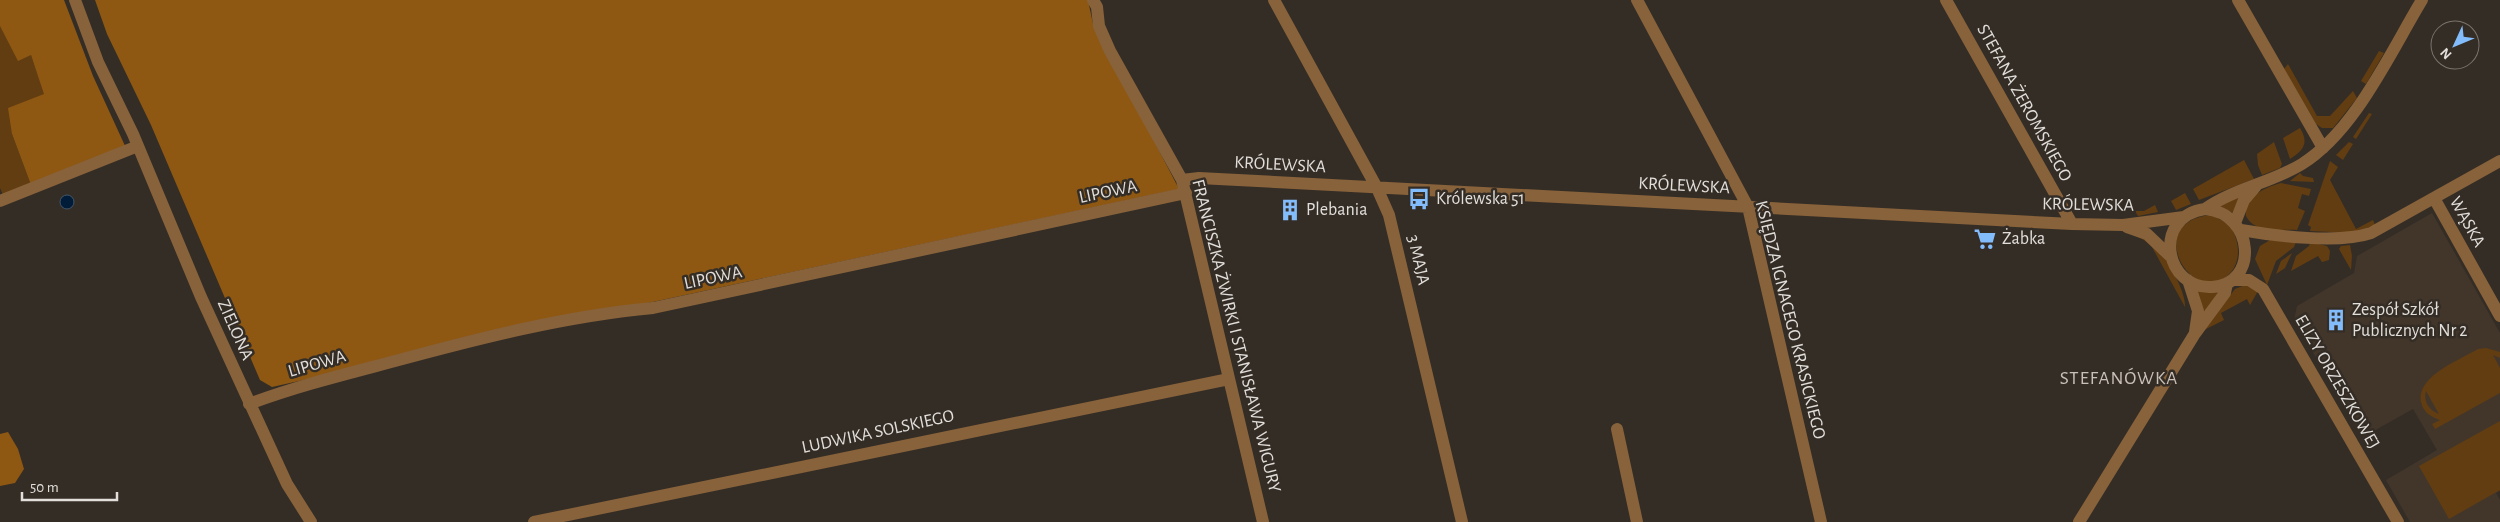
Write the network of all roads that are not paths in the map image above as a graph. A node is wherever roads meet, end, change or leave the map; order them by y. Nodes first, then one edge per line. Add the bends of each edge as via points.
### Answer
1 (75, 0) edge
2 (1093, 0) edge
3 (1274, 0) edge
4 (1637, 0) edge
5 (1946, 0) edge
6 (2238, 0) edge
7 (2422, 0) edge
8 (138, 146) junction
9 (2323, 148) junction
10 (2500, 160) edge
11 (1182, 180) junction
12 (2256, 185) junction
13 (1377, 188) junction
14 (1186, 193) junction
15 (2434, 198) junction
16 (0, 202) edge
17 (1748, 207) junction
18 (2206, 209) junction
19 (2184, 217) junction
20 (2072, 224) junction
21 (2123, 225) junction
22 (2238, 226) junction
23 (2264, 234) junction
24 (2246, 250) junction
25 (2170, 256) junction
26 (2188, 280) junction
27 (2230, 282) junction
28 (2500, 316) edge
29 (2194, 335) junction
30 (1230, 379) junction
31 (249, 404) junction
32 (1617, 430) dead end
33 (307, 521) edge
34 (534, 522) edge
35 (1263, 522) edge
36 (1462, 522) edge
37 (1637, 522) edge
38 (1821, 522) edge
39 (2079, 522) edge
40 (2398, 522) edge

1 - 8 street, ZIELONA via 98,62
2 - 11 street, FRANCISZKA ŻWIRKI I STANISŁAWA WIGURY via 1110,52
3 - 13 street, 3 MAJA
4 - 17 street, KSIĘDZA IGNACEGO KRASICKIEGO
5 - 20 street, STEFANA ŻEROMSKIEGO
6 - 9 street
7 - 9 street via 2354,113
8 - 16 street
8 - 31 street, ZIELONA via 200,297
9 - 12 street via 2289,172
10 - 15 street
11 - 13 street, KRÓLEWSKA via 1199,178
11 - 14 street, FRANCISZKA ŻWIRKI I STANISŁAWA WIGURY
12 - 18 street
12 - 22 street via 2244,200
13 - 17 street, KRÓLEWSKA
13 - 36 street, 3 MAJA via 1389,215
14 - 30 street, FRANCISZKA ŻWIRKI I STANISŁAWA WIGURY
14 - 31 street, LIPOWA via 653,308 604,313 456,345 296,387
15 - 23 street via 2358,237
15 - 28 street, WĄSKA
17 - 20 street, KRÓLEWSKA
17 - 38 street, KSIĘDZA IGNACEGO KRASICKIEGO
18 - 19 street
18 - 22 street via 2222,213
19 - 21 street, KRÓLEWSKA
19 - 25 street via 2169,240
20 - 21 street, KRÓLEWSKA
21 - 25 street via 2147,234
22 - 23 street
22 - 24 street
23 - 24 street
24 - 27 street via 2242,266
25 - 26 street
26 - 27 street via 2207,287
26 - 29 street via 2199,319
27 - 29 street
27 - 40 street, ELIZY ORZESZKOWEJ via 2249,280 2263,289
29 - 39 street
30 - 34 street, LUDWIKA SOLSKIEGO
30 - 35 street, FRANCISZKA ŻWIRKI I STANISŁAWA WIGURY
31 - 33 street, ZIELONA
32 - 37 street

